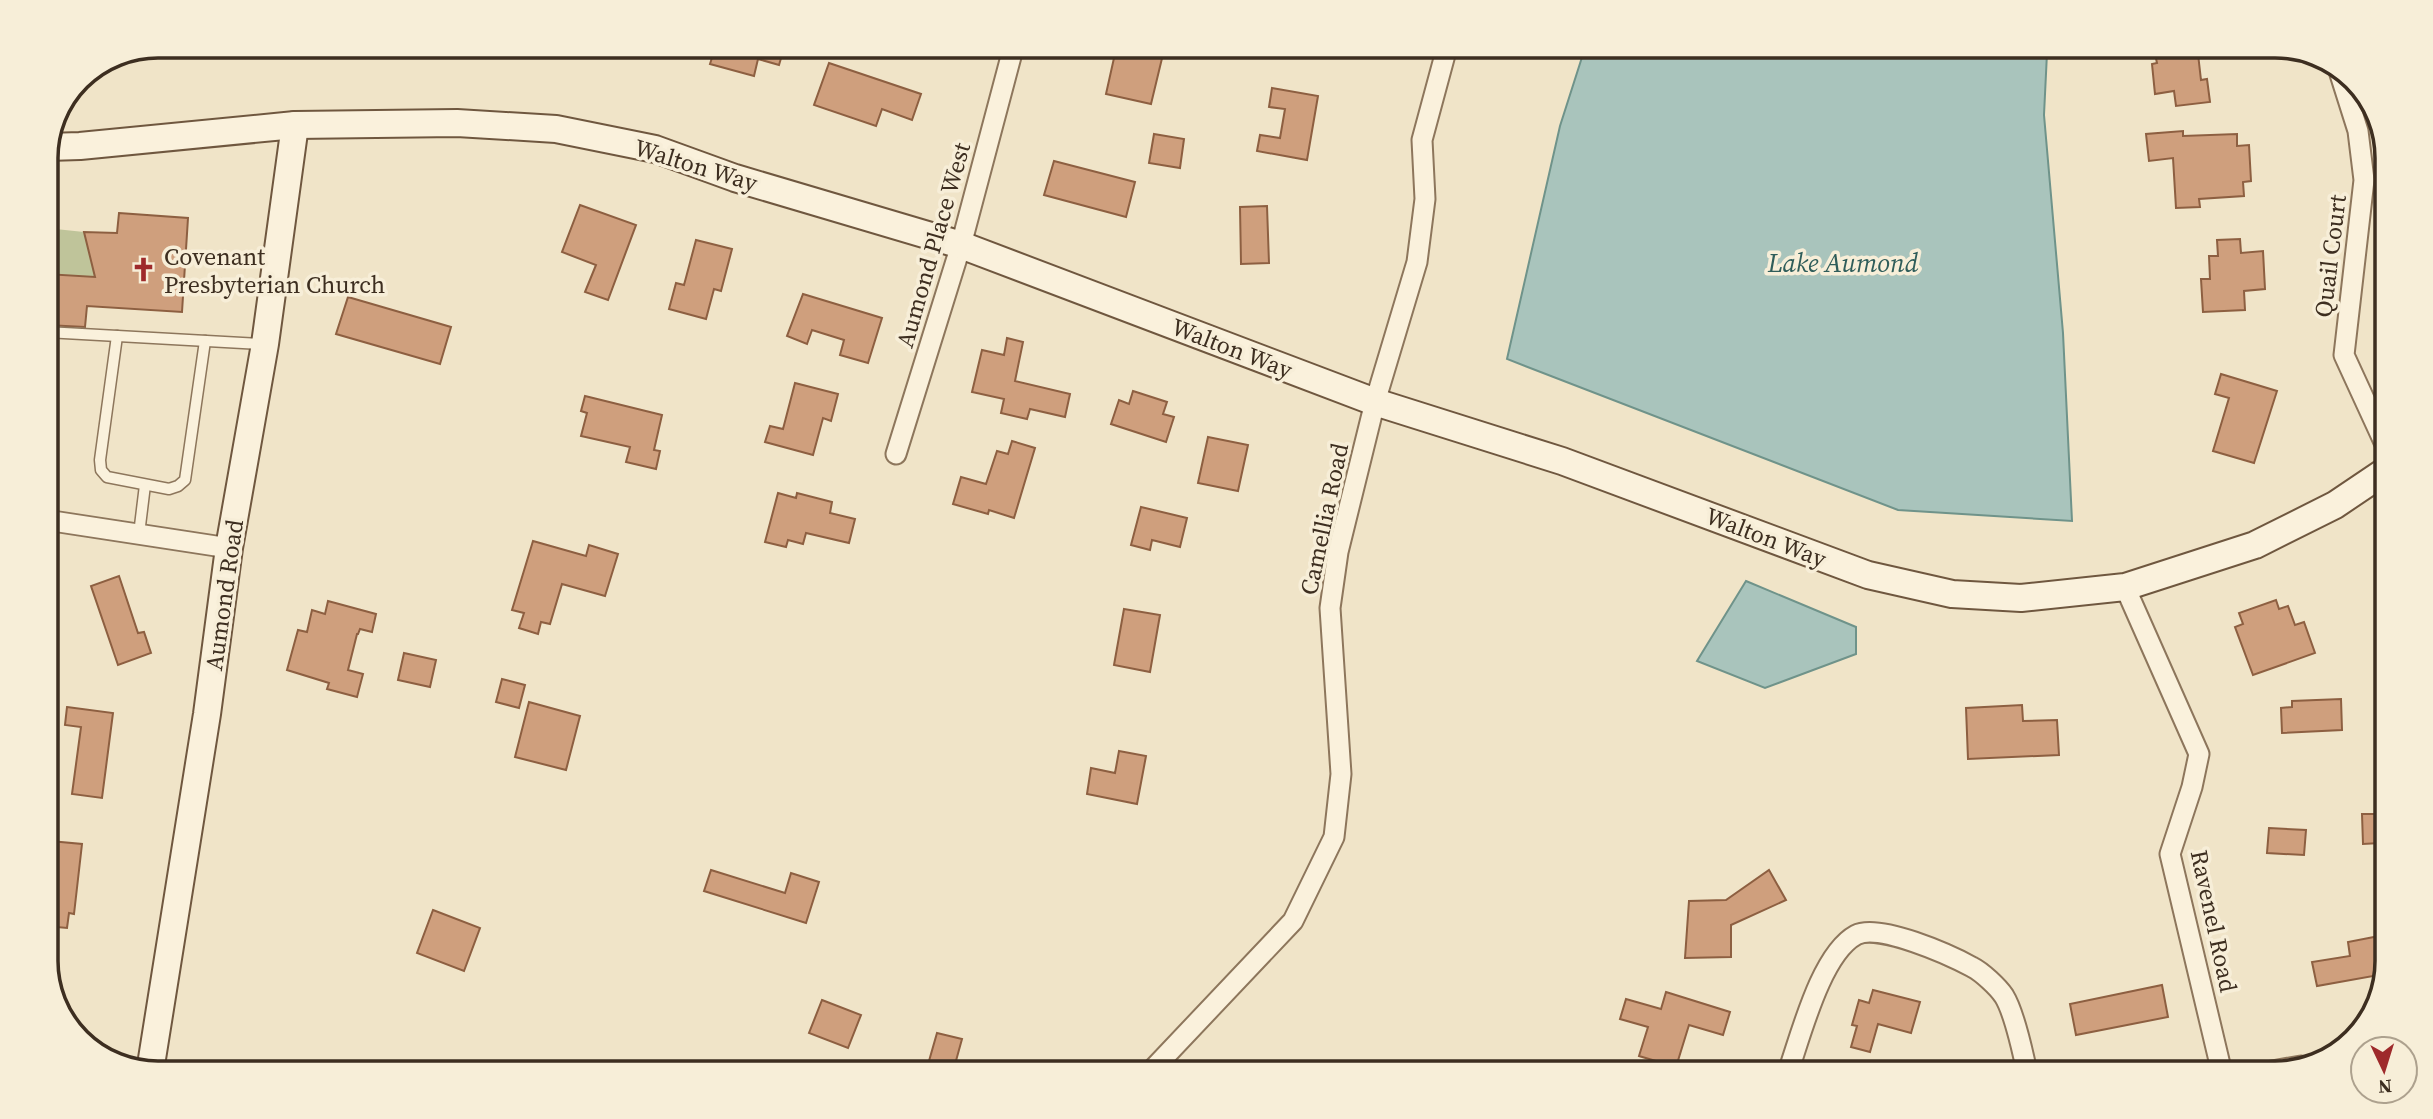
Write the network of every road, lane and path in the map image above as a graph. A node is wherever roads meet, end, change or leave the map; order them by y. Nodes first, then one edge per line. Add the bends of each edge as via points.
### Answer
1 (1011, 58) edge
2 (1444, 58) edge
3 (2343, 85) edge
4 (295, 125) junction
5 (59, 146) edge
6 (961, 245) junction
7 (58, 333) edge
8 (117, 336) junction
9 (205, 341) junction
10 (265, 344) junction
11 (1375, 402) junction
12 (2375, 422) edge
13 (896, 454) dead end
14 (2375, 478) edge
15 (145, 485) junction
16 (58, 522) edge
17 (139, 534) junction
18 (229, 548) junction
19 (2125, 587) junction
20 (152, 1060) edge
21 (1161, 1061) edge
22 (1792, 1061) edge
23 (2025, 1061) edge
24 (2219, 1061) edge

1 - 6 street, Aumond Place West
2 - 11 street, Camellia Road via 1422,140 1425,199 1417,262
3 - 12 street, Quail Court via 2358,131 2364,180 2344,355
4 - 5 main road, Walton Way
4 - 6 main road, Walton Way via 457,123 556,129 655,149 735,178
4 - 10 main road, Aumond Road
6 - 11 main road, Walton Way
6 - 13 street, Aumond Place West
7 - 8 lane
8 - 9 lane
8 - 15 lane via 101,470 107,477
9 - 10 lane
9 - 15 lane via 185,480 169,489
10 - 18 main road, Aumond Road
11 - 19 main road, Walton Way via 1562,461 1868,575 1952,594 2021,598
11 - 21 street, Camellia Road via 1338,552 1330,608 1341,774 1334,837 1293,921
14 - 19 main road, Walton Way via 2335,505 2255,545
15 - 17 lane
16 - 17 street
17 - 18 street
18 - 20 main road, Aumond Road
19 - 24 street, Ravenel Road via 2199,754 2170,854
22 - 23 street via 1820,981 1842,947 1858,934 1880,933 1975,968 2004,996

